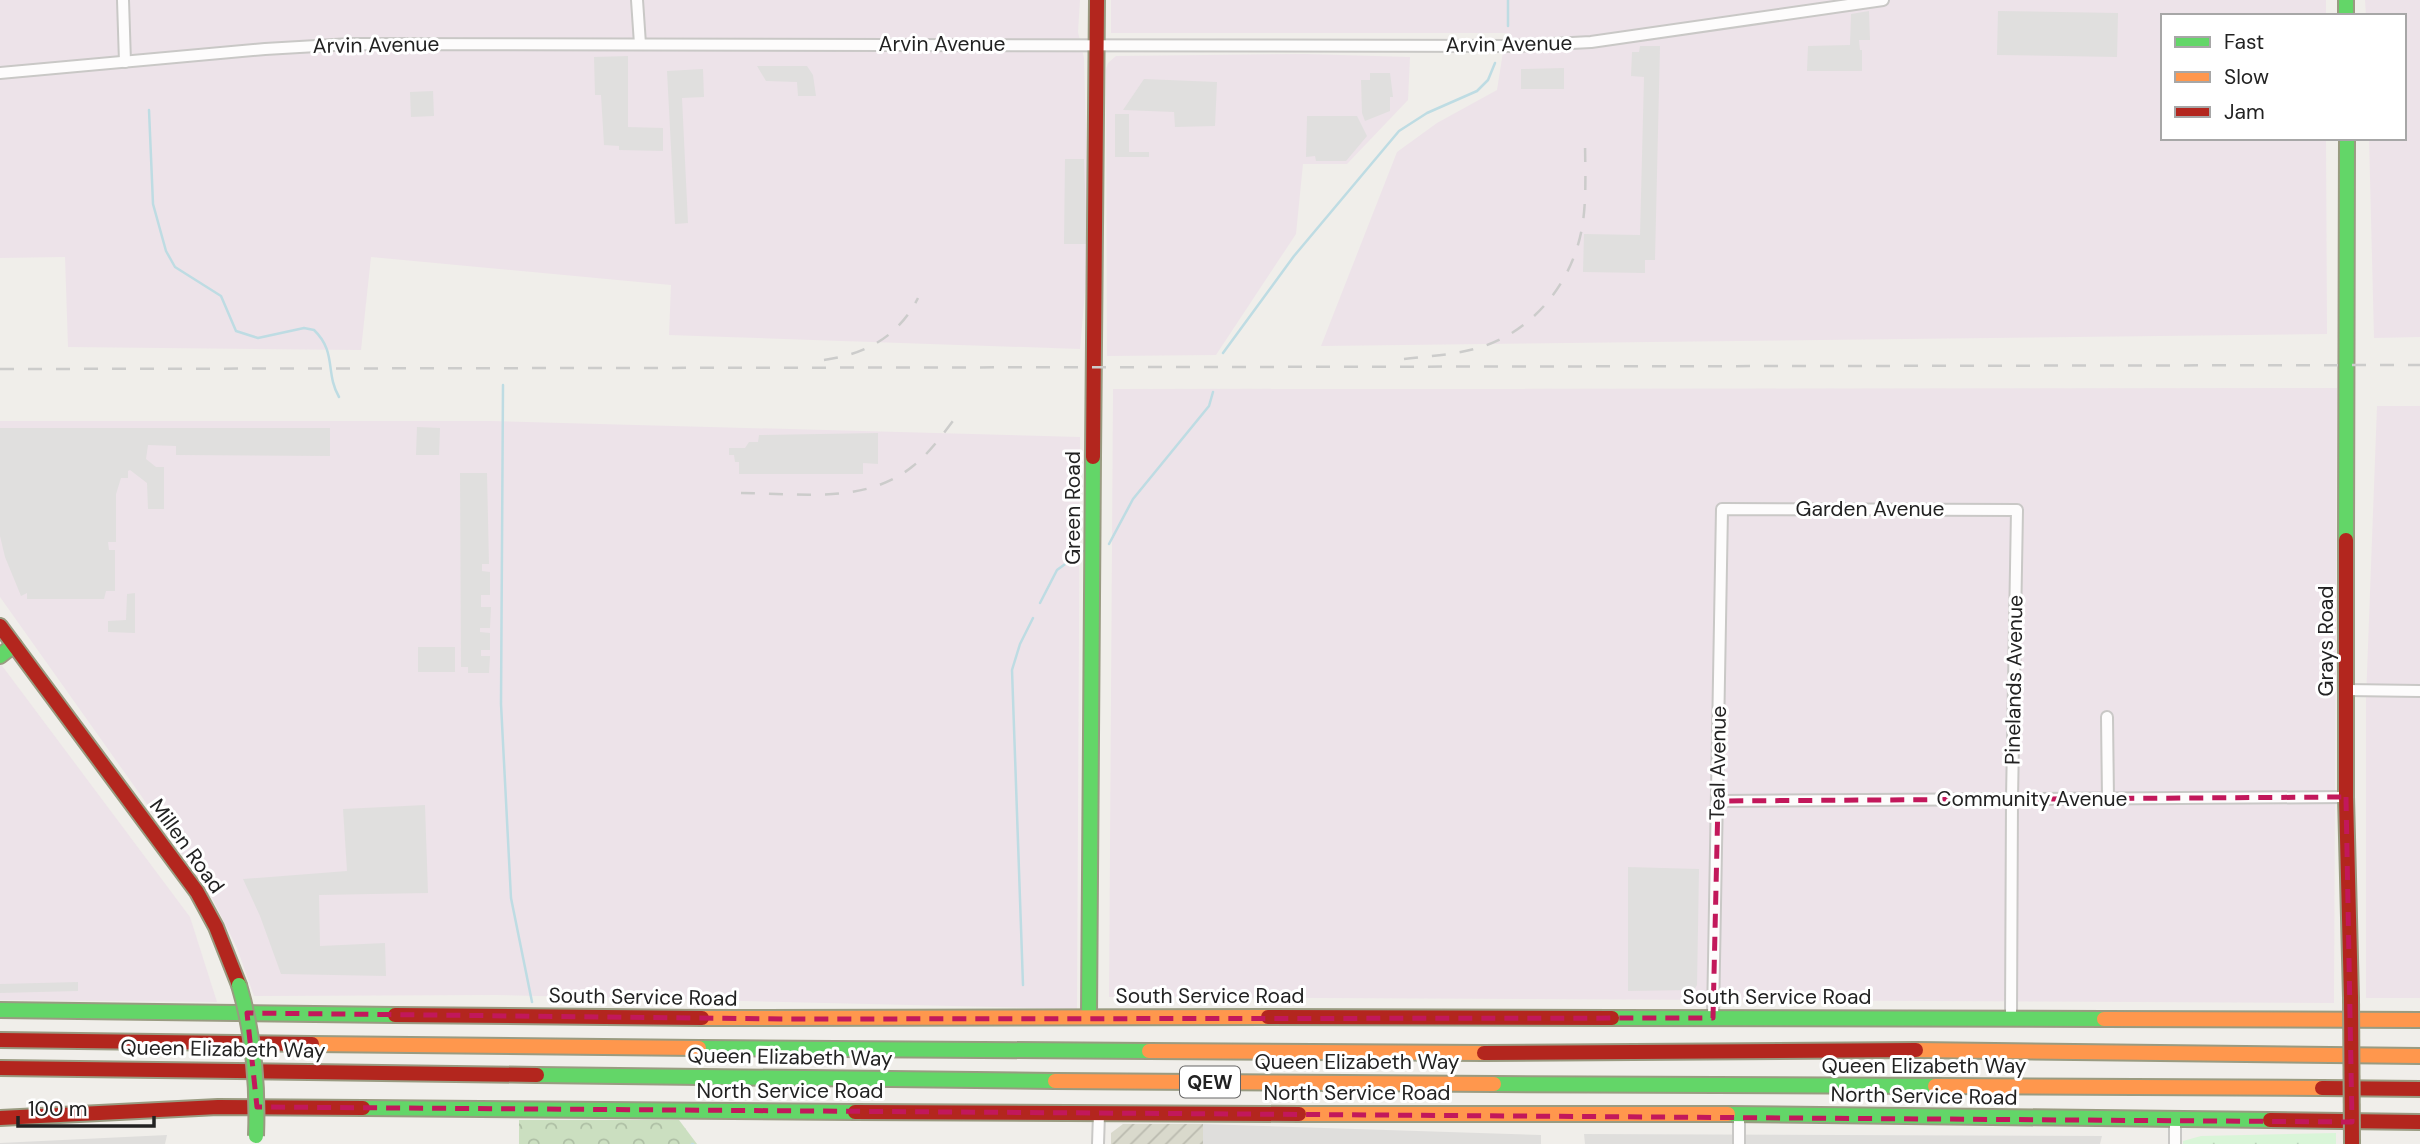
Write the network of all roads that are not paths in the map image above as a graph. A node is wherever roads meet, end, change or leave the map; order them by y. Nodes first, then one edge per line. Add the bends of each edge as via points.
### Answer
1 (123, 0) edge
2 (637, 0) edge
3 (1097, 0) edge
4 (1883, 0) edge
5 (640, 44) junction
6 (1097, 45) junction
7 (125, 62) junction
8 (0, 73) edge
9 (2347, 140) edge
10 (1722, 509) joint
11 (2017, 510) joint
12 (0, 626) edge
13 (14, 645) junction
14 (0, 656) edge
15 (2347, 690) junction
16 (2420, 691) edge
17 (2107, 716) dead end
18 (2346, 797) junction
19 (2012, 799) junction
20 (2108, 799) junction
21 (1718, 801) junction
22 (0, 1010) edge
23 (1089, 1016) junction
24 (1713, 1018) junction
25 (2011, 1019) junction
26 (2420, 1020) edge
27 (0, 1041) edge
28 (2420, 1056) edge
29 (0, 1068) edge
30 (2420, 1090) edge
31 (1099, 1114) junction
32 (1738, 1114) junction
33 (0, 1118) edge
34 (2175, 1120) junction
35 (2420, 1122) edge
36 (256, 1140) edge
37 (1098, 1144) edge
38 (1739, 1144) edge
39 (2175, 1144) edge
40 (2352, 1144) edge

1 - 7 street
2 - 5 street
3 - 6 main road, Green Road
4 - 6 street, Arvin Avenue via 1591,42 1514,46
5 - 6 street, Arvin Avenue
5 - 7 street, Arvin Avenue via 351,44
6 - 23 main road, Green Road
7 - 8 street, Arvin Avenue
9 - 15 main road, Grays Road
10 - 11 street, Garden Avenue
10 - 21 street, Teal Avenue
11 - 19 street, Pinelands Avenue
12 - 13 main road, Millen Road
13 - 14 main road
13 - 36 main road, Millen Road, bridge via 197,892 216,927 246,1007 255,1058
15 - 16 street
15 - 18 main road, Grays Road
17 - 20 street
18 - 20 street, Community Avenue
18 - 40 main road, Grays Road, bridge
19 - 20 street, Community Avenue
19 - 21 street, Community Avenue
19 - 25 street, Pinelands Avenue
21 - 24 street, Teal Avenue
22 - 23 main road, South Service Road via 788,1019
23 - 24 main road, South Service Road
24 - 25 main road, South Service Road
25 - 26 main road, South Service Road
27 - 28 main road, Queen Elizabeth Way / QEW
29 - 30 main road, Queen Elizabeth Way / QEW via 880,1080
31 - 32 main road, North Service Road
31 - 33 main road, North Service Road via 218,1107
31 - 37 street
32 - 34 main road, North Service Road
32 - 38 street
34 - 35 main road, North Service Road
34 - 39 street

